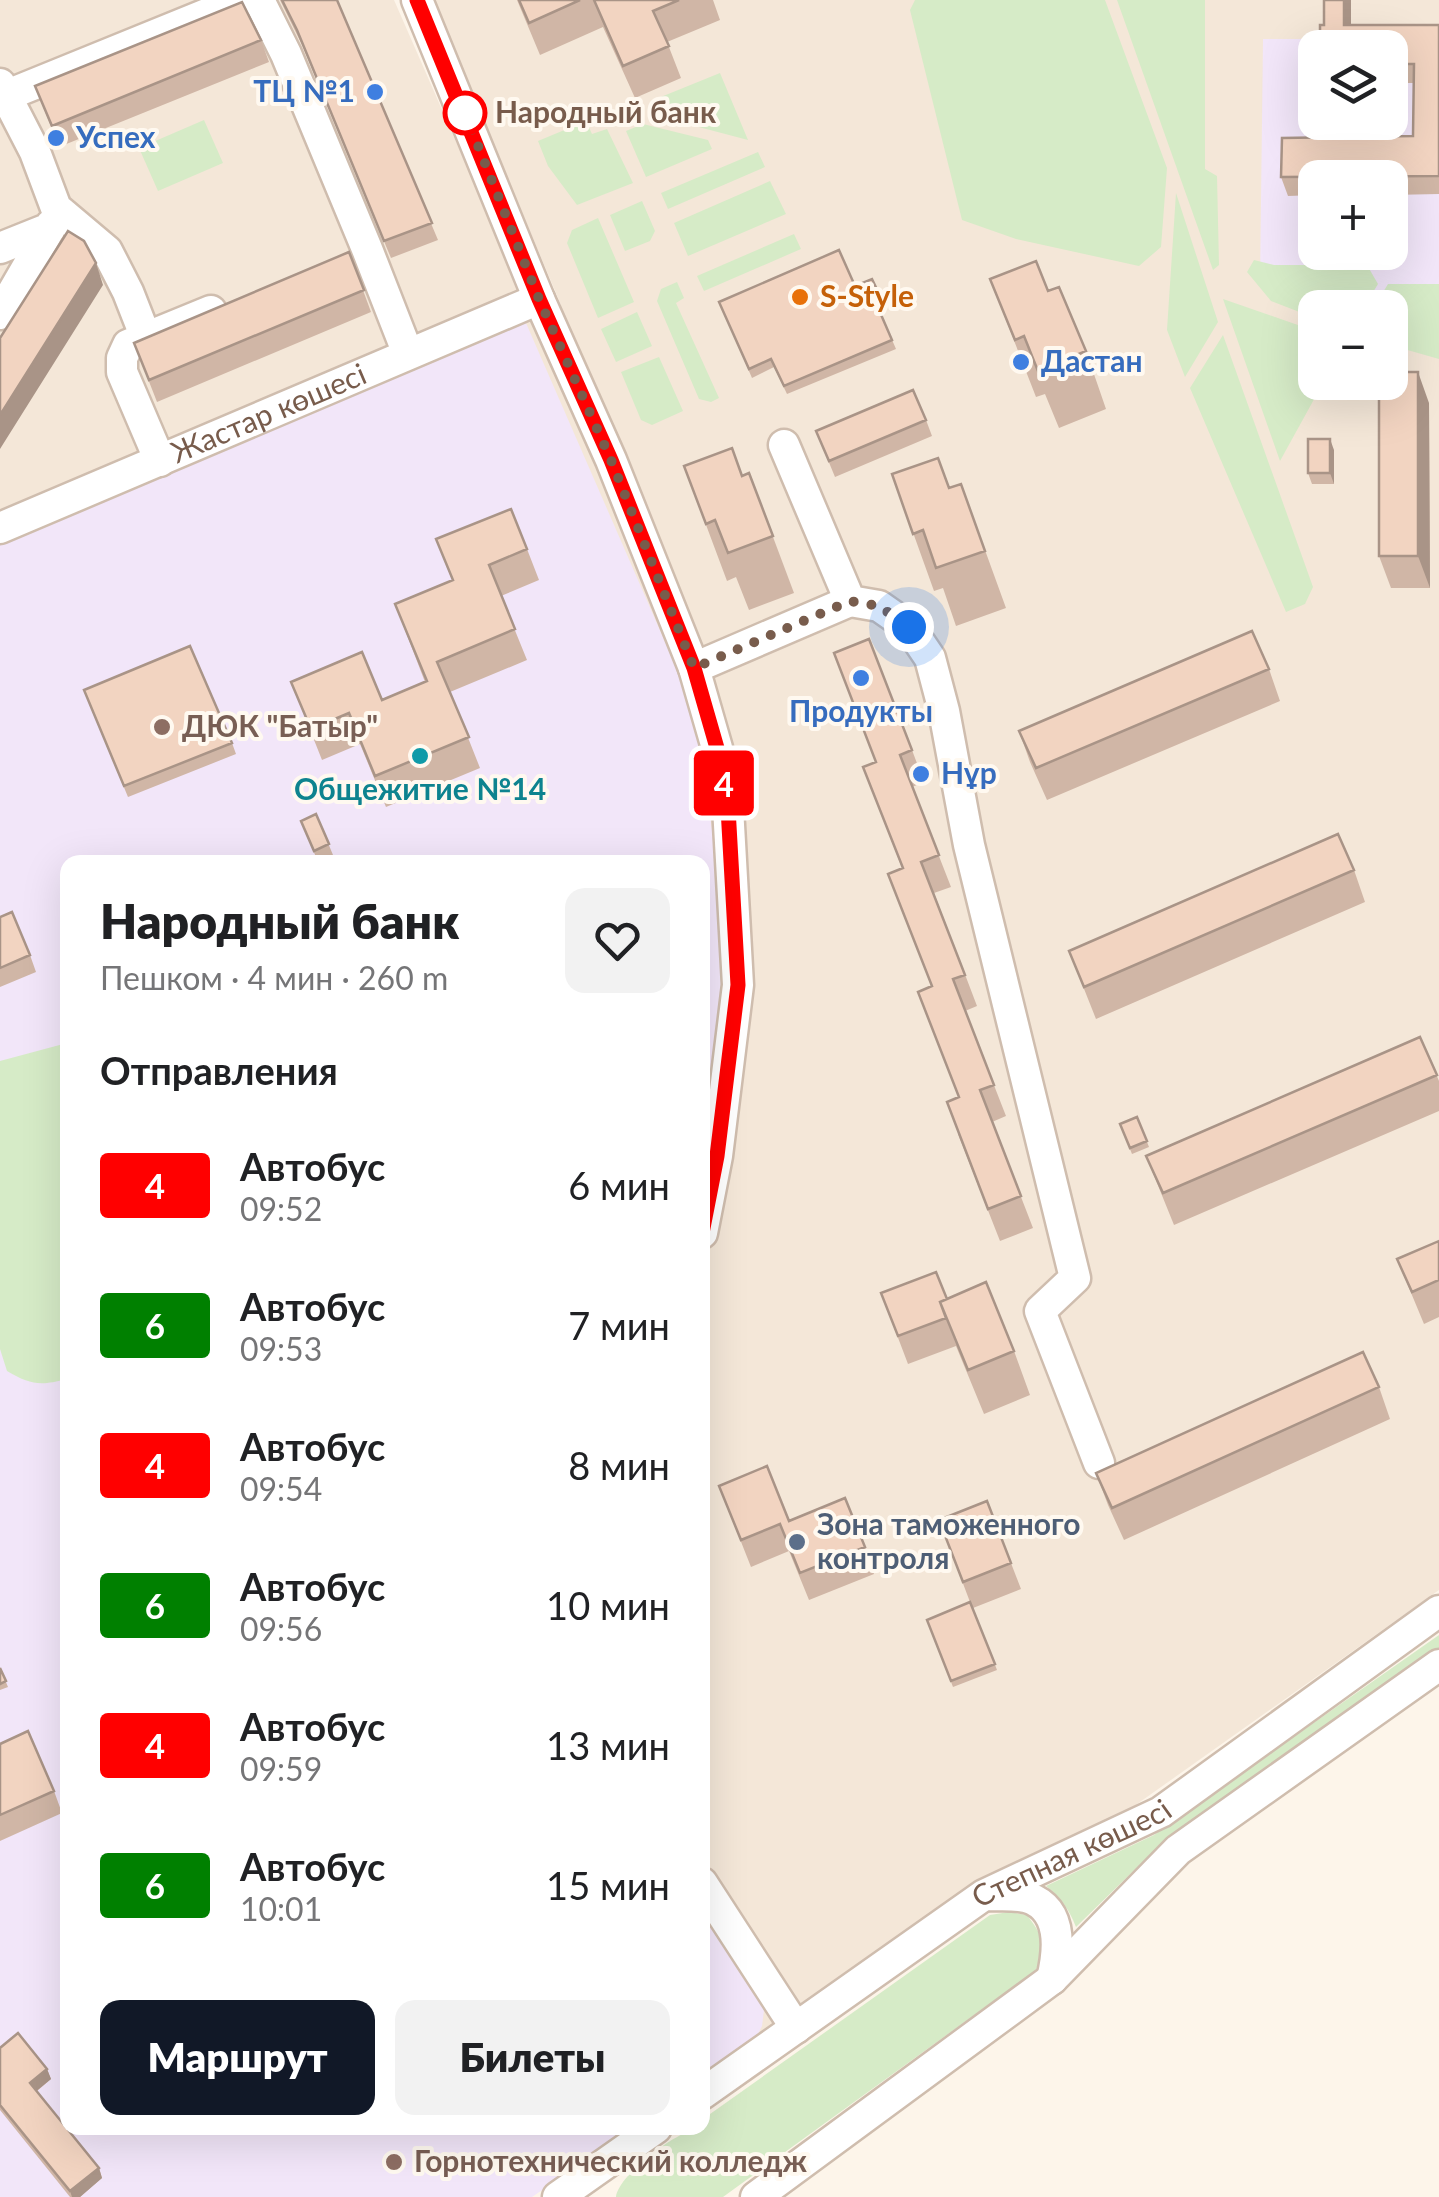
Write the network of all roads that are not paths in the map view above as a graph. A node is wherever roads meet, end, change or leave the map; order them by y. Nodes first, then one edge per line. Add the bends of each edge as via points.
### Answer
1 (240, 0) edge
2 (259, 0) edge
3 (428, 4) edge
4 (3, 90) edge
5 (53, 218) junction
6 (0, 248) edge
7 (244, 298) edge
8 (539, 299) junction
9 (0, 314) edge
10 (146, 338) junction
11 (408, 354) junction
12 (784, 445) dead end
13 (160, 461) junction
14 (0, 528) edge
15 (850, 601) junction
16 (694, 668) junction
17 (710, 1192) edge
18 (1099, 1464) dead end
19 (1439, 1611) edge
20 (1439, 1665) edge
21 (710, 1895) edge
22 (984, 1895) junction
23 (1052, 1979) junction
24 (796, 2028) junction
25 (710, 2088) edge
26 (646, 2135) edge
27 (614, 2157) junction
28 (558, 2197) edge
29 (598, 2197) edge
30 (756, 2197) edge

1 - 4 street
2 - 11 street via 286,54 358,252
3 - 8 street
4 - 5 street via 34,152
5 - 6 street
5 - 9 street
5 - 10 street via 107,251
7 - 10 street
8 - 11 street, Жастар көшесі
8 - 16 street
10 - 13 street via 128,345 122,372
11 - 13 street, Жастар көшесі
12 - 15 street
13 - 14 street, Жастар көшесі
15 - 16 street
15 - 18 street via 894,616 930,658 1075,1278 1040,1311
16 - 17 street via 728,808 738,985
19 - 22 street, Степная көшесі via 1161,1812
20 - 23 street, Степная көшесі via 1178,1850
21 - 24 street
22 - 23 street via 1034,1900 1048,1912 1058,1935
22 - 24 street, Степная көшесі
23 - 30 street, Степная көшесі
24 - 25 street, Степная көшесі
26 - 27 street
27 - 28 street
27 - 29 street

